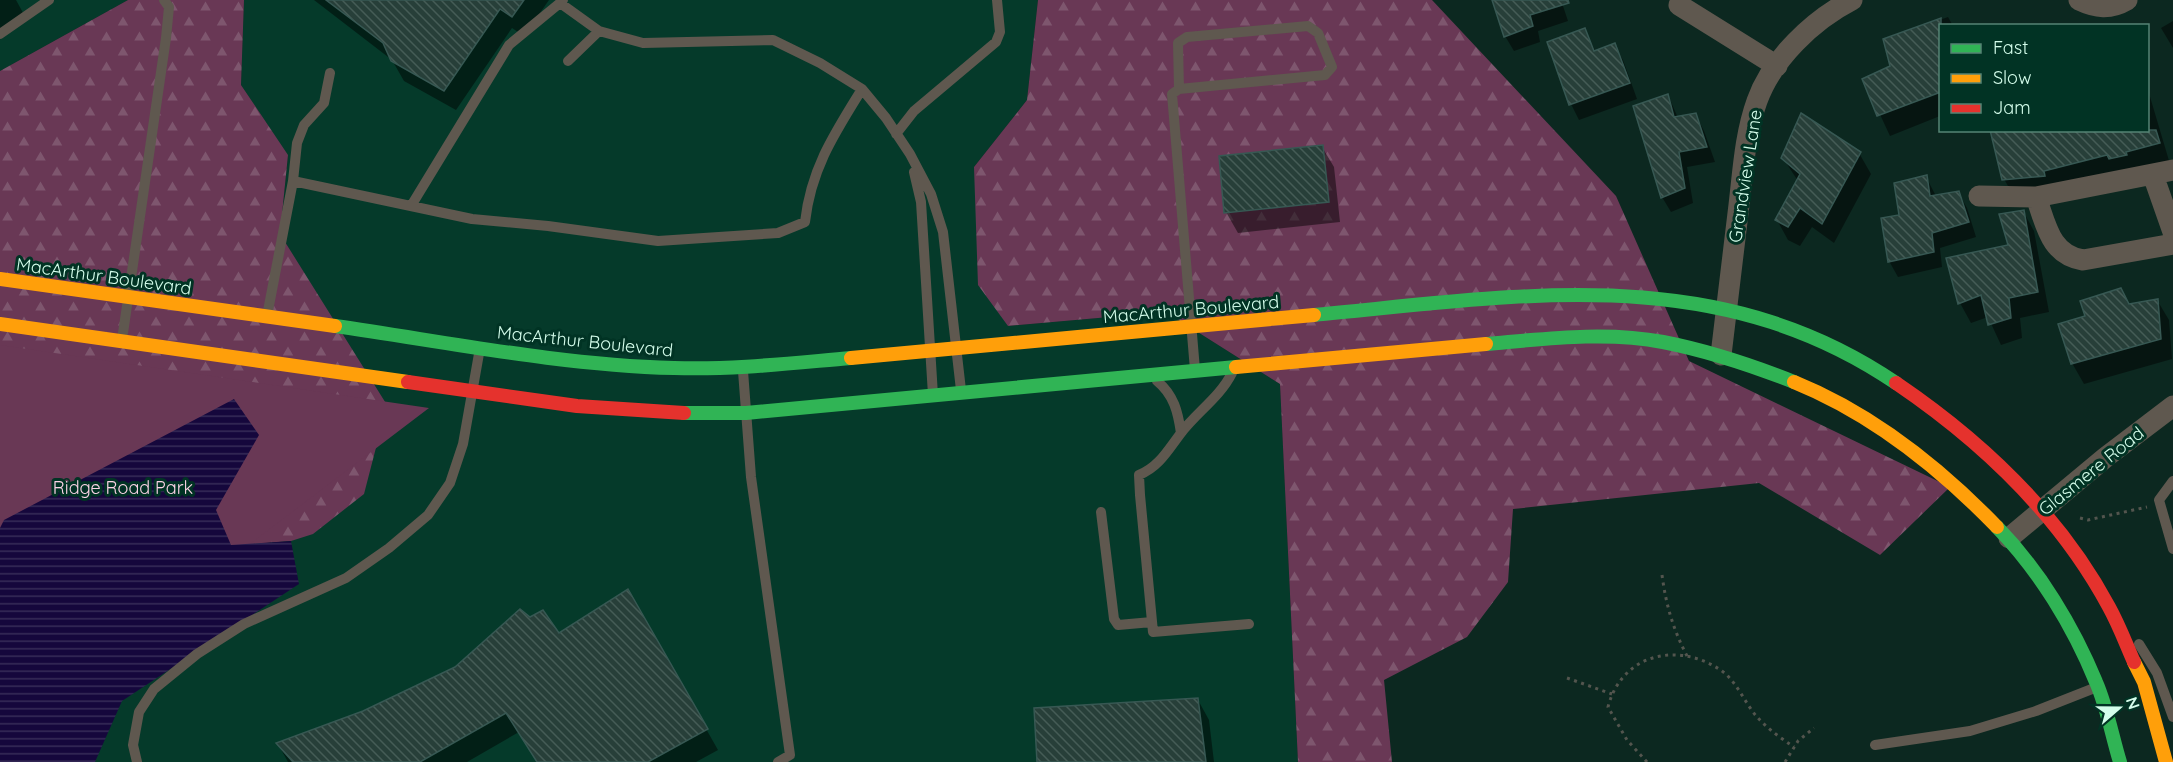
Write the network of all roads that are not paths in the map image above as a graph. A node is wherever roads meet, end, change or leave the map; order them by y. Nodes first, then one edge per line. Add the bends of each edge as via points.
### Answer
1 (49, 0) edge
2 (164, 0) edge
3 (997, 0) edge
4 (1852, 0) edge
5 (2079, 0) edge
6 (2127, 0) edge
7 (561, 1) edge
8 (1672, 2) edge
9 (599, 31) junction
10 (0, 34) edge
11 (568, 62) dead end
12 (1777, 66) junction
13 (330, 73) dead end
14 (862, 89) junction
15 (1179, 89) junction
16 (896, 134) junction
17 (910, 154) junction
18 (2163, 172) edge
19 (293, 181) junction
20 (1979, 196) dead end
21 (2036, 197) junction
22 (411, 206) junction
23 (2173, 232) edge
24 (2173, 243) edge
25 (0, 279) edge
26 (128, 297) junction
27 (1726, 309) junction
28 (266, 322) junction
29 (0, 324) edge
30 (1191, 327) junction
31 (122, 342) junction
32 (480, 348) junction
33 (956, 348) junction
34 (931, 350) junction
35 (1721, 355) junction
36 (743, 368) junction
37 (1234, 368) junction
38 (1196, 371) junction
39 (1150, 375) junction
40 (473, 390) junction
41 (961, 392) junction
42 (933, 395) junction
43 (2173, 406) edge
44 (746, 412) junction
45 (1181, 433) junction
46 (2173, 481) edge
47 (2044, 509) junction
48 (1101, 512) dead end
49 (2009, 538) junction
50 (2173, 549) edge
51 (1152, 622) junction
52 (1249, 624) dead end
53 (2122, 635) junction
54 (2097, 687) junction
55 (2173, 717) edge
56 (1875, 745) dead end
57 (137, 762) edge
58 (778, 762) edge
59 (2120, 762) edge
60 (2166, 762) edge

1 - 10 lane
2 - 26 lane via 169,7 166,38
3 - 16 lane via 1000,32 996,42 914,111
4 - 12 street, Grandview Lane via 1818,22
5 - 6 street via 2105,8
7 - 9 lane
7 - 22 lane via 509,45
8 - 12 street
9 - 11 lane
9 - 14 lane via 643,43 773,40
12 - 27 street, Grandview Lane via 1757,101 1744,158
13 - 19 lane via 324,103 304,124 297,143
14 - 16 lane
14 - 22 lane via 824,150 808,196 805,222 778,233 658,241 472,219
15 - 15 lane via 1178,44 1187,37 1308,26 1318,33 1332,67 1325,75
15 - 30 lane via 1172,94
16 - 17 lane
17 - 33 lane via 931,194 944,232
17 - 34 lane via 921,202
18 - 21 street
18 - 23 street
19 - 22 lane
19 - 28 lane
20 - 21 street
21 - 24 street via 2053,244 2071,258 2083,260
25 - 26 main road, MacArthur Boulevard
26 - 28 main road, MacArthur Boulevard
26 - 31 lane
27 - 30 main road, MacArthur Boulevard via 1665,297 1597,291
27 - 35 street, Grandview Lane
27 - 47 main road, MacArthur Boulevard via 1790,330 1852,357 1911,393 1963,431
28 - 32 main road, MacArthur Boulevard
29 - 31 main road
30 - 33 main road, MacArthur Boulevard
30 - 38 lane
31 - 40 main road via 262,356
32 - 36 main road, MacArthur Boulevard via 623,367
32 - 40 lane
33 - 34 main road, MacArthur Boulevard
33 - 41 lane
34 - 36 main road, MacArthur Boulevard
34 - 42 lane
35 - 37 main road via 1662,342 1596,336
35 - 49 main road via 1832,397 1886,430 1973,499
36 - 44 lane
37 - 38 main road
37 - 45 lane via 1217,395
38 - 39 main road
39 - 41 main road
39 - 45 lane via 1178,408
40 - 44 main road via 619,411 691,415
40 - 57 lane via 463,444 450,483 428,515 345,578 244,624 197,654 154,689 139,712 133,745
41 - 42 main road
42 - 44 main road
43 - 47 street, Glasmere Road
44 - 58 lane via 751,477 790,755
45 - 51 lane via 1169,452 1139,475
46 - 50 lane via 2159,500
47 - 49 street, Glasmere Road
47 - 53 main road, MacArthur Boulevard via 2080,558
48 - 51 lane via 1114,619 1118,624
49 - 54 main road via 2071,631
51 - 52 lane via 1153,632
53 - 55 lane via 2137,642 2149,657
53 - 60 main road, MacArthur Boulevard via 2139,671
54 - 56 lane via 1970,731
54 - 59 main road

